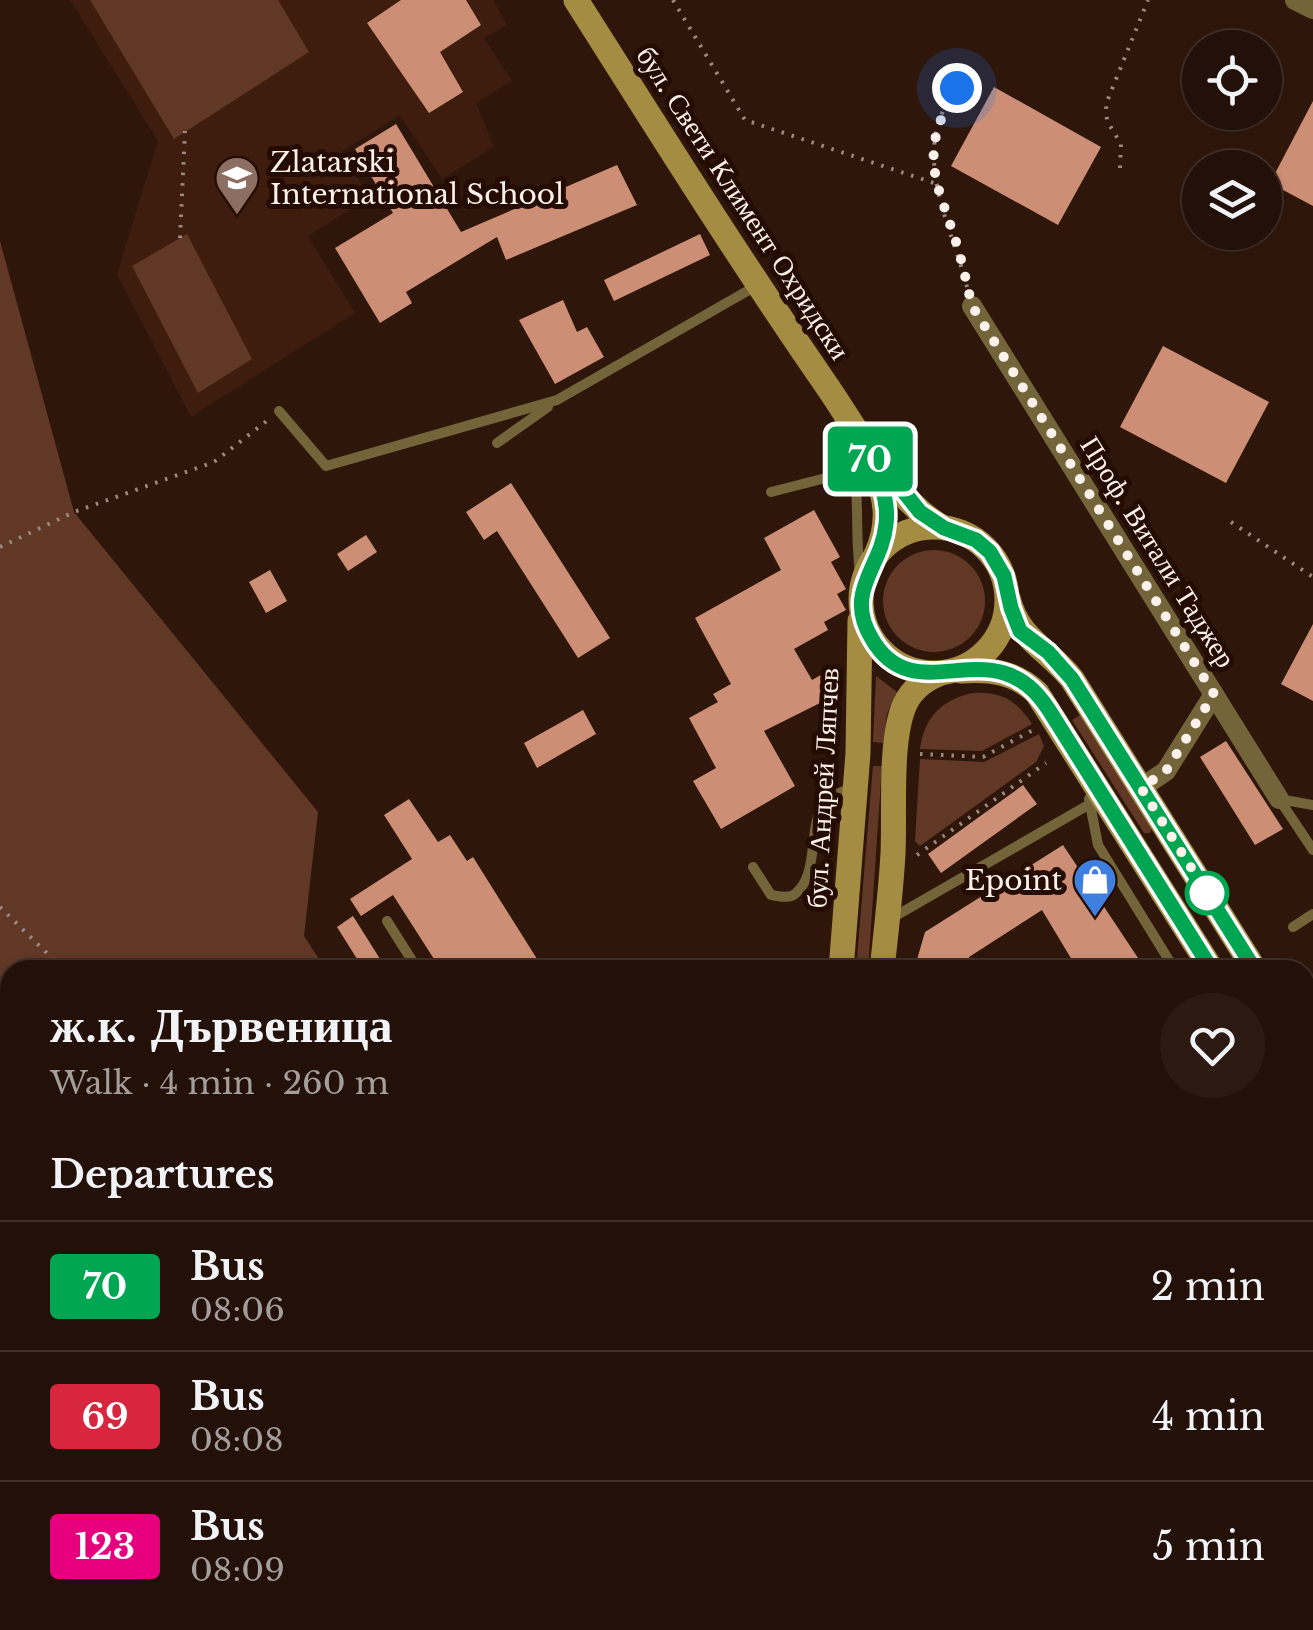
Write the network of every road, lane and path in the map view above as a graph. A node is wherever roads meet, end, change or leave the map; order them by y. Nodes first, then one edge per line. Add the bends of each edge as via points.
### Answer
1 (576, 0) edge
2 (673, 0) edge
3 (1148, 0) edge
4 (1295, 0) edge
5 (1313, 9) edge
6 (972, 64) dead end
7 (186, 131) dead end
8 (1120, 168) dead end
9 (934, 183) junction
10 (180, 238) dead end
11 (756, 286) junction
12 (972, 306) joint
13 (829, 390) junction
14 (558, 400) junction
15 (279, 411) joint
16 (860, 437) junction
17 (497, 442) dead end
18 (853, 471) junction
19 (771, 492) dead end
20 (1231, 522) dead end
21 (944, 528) junction
22 (0, 547) edge
23 (875, 556) junction
24 (1313, 578) edge
25 (1007, 592) junction
26 (862, 598) junction
27 (947, 673) junction
28 (1214, 694) junction
29 (1040, 726) dead end
30 (913, 754) dead end
31 (1081, 760) junction
32 (1046, 762) dead end
33 (856, 787) junction
34 (1141, 788) junction
35 (1279, 799) junction
36 (1090, 804) junction
37 (1313, 806) edge
38 (1313, 850) edge
39 (908, 860) dead end
40 (753, 867) dead end
41 (0, 908) edge
42 (1313, 914) edge
43 (386, 921) dead end
44 (887, 922) junction
45 (1293, 928) dead end
46 (54, 960) edge
47 (411, 960) edge
48 (842, 960) edge
49 (883, 960) edge
50 (1169, 960) edge
51 (1206, 960) edge
52 (1249, 960) edge

1 - 11 main road, бул. Свети Климент Охридски
2 - 9 path via 745,120
3 - 8 path via 1106,104 1107,121 1121,144
4 - 5 street
6 - 9 path via 942,112
7 - 10 path
9 - 12 path
11 - 13 main road, бул. Свети Климент Охридски
11 - 14 lane
12 - 28 street, Проф. Витали Таджер
13 - 16 main road, бул. Свети Климент Охридски
13 - 18 lane
14 - 15 lane via 326,466
14 - 17 lane
15 - 22 path via 214,462 74,512
16 - 21 main road, бул. Свети Климент Охридски via 920,512
16 - 23 main road, бул. Свети Климент Охридски via 886,510
18 - 19 lane
18 - 26 lane
20 - 24 path
21 - 23 main road via 909,531
21 - 25 main road via 990,552
23 - 26 main road
25 - 27 main road via 996,638 977,660
25 - 34 main road via 1020,631 1072,679
26 - 27 main road via 882,653 909,670
26 - 33 main road, бул. Андрей Ляпчев
27 - 31 main road via 1002,672 1029,685
27 - 44 main road via 915,690 899,726
28 - 34 street via 1166,771
28 - 35 street, Проф. Витали Таджер
29 - 30 path via 983,757
31 - 36 lane
31 - 51 main road
32 - 39 path
33 - 40 lane via 828,798 820,811 796,894 772,896
33 - 48 main road, бул. Андрей Ляпчев
34 - 52 main road
35 - 37 lane
35 - 38 lane
36 - 44 lane
36 - 50 lane via 1098,845
41 - 46 path
42 - 45 lane
43 - 47 lane
44 - 49 main road

